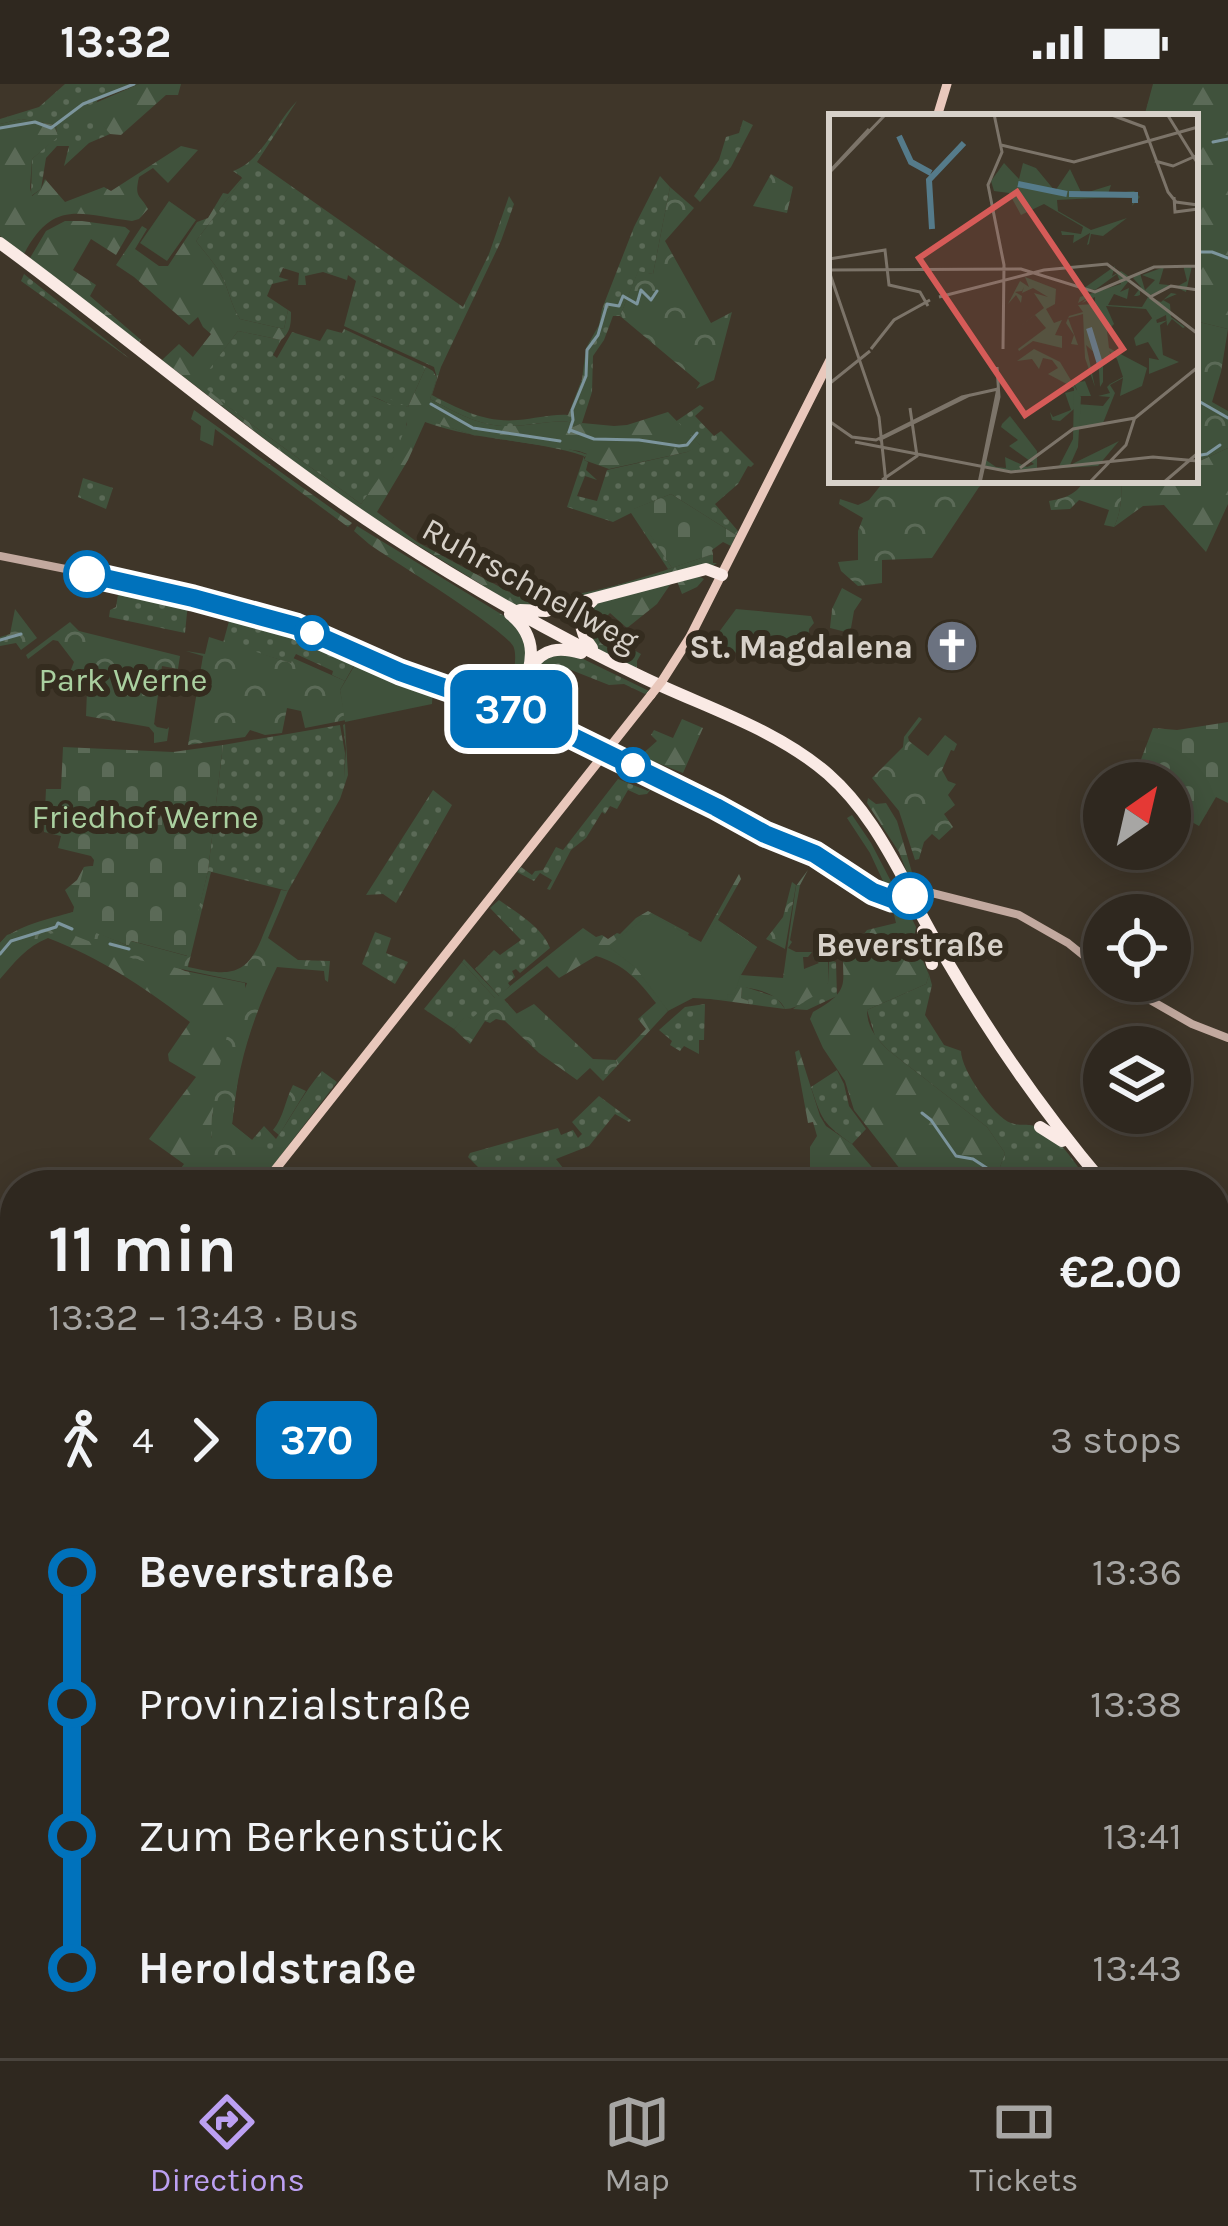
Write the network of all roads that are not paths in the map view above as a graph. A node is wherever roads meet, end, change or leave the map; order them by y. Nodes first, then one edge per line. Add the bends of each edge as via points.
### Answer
1 (947, 84) edge
2 (939, 114) edge
3 (0, 247) edge
4 (829, 362) edge
5 (0, 556) edge
6 (715, 574) junction
7 (595, 598) junction
8 (507, 609) junction
9 (585, 655) junction
10 (604, 658) junction
11 (527, 673) junction
12 (516, 711) junction
13 (606, 752) junction
14 (904, 887) junction
15 (915, 908) junction
16 (923, 930) junction
17 (1083, 955) edge
18 (932, 964) dead end
19 (1154, 1002) edge
20 (1228, 1039) edge
21 (1040, 1126) dead end
22 (1062, 1142) junction
23 (275, 1170) edge
24 (1087, 1170) edge
25 (1090, 1170) edge

1 - 2 main road
3 - 8 highway, Ruhrschnellweg via 289,466
4 - 6 main road
5 - 12 main road via 284,622
6 - 7 highway
6 - 13 main road, bridge via 686,645
7 - 8 highway via 540,612
7 - 10 highway via 580,628
8 - 9 highway, Ruhrschnellweg
8 - 10 highway, Ruhrschnellweg
8 - 11 highway via 531,642
9 - 11 highway via 548,651
9 - 14 highway, Ruhrschnellweg via 805,763 853,808
10 - 14 highway, Ruhrschnellweg via 772,737 830,776 882,840
11 - 12 highway
12 - 13 main road
13 - 17 main road via 885,897 932,892 1012,912
13 - 23 main road
14 - 15 highway, Ruhrschnellweg, bridge
15 - 16 highway, Ruhrschnellweg
15 - 25 highway, Ruhrschnellweg via 1002,1050
16 - 18 highway
16 - 22 highway, Ruhrschnellweg
19 - 20 main road
21 - 22 highway
22 - 24 highway, Ruhrschnellweg

